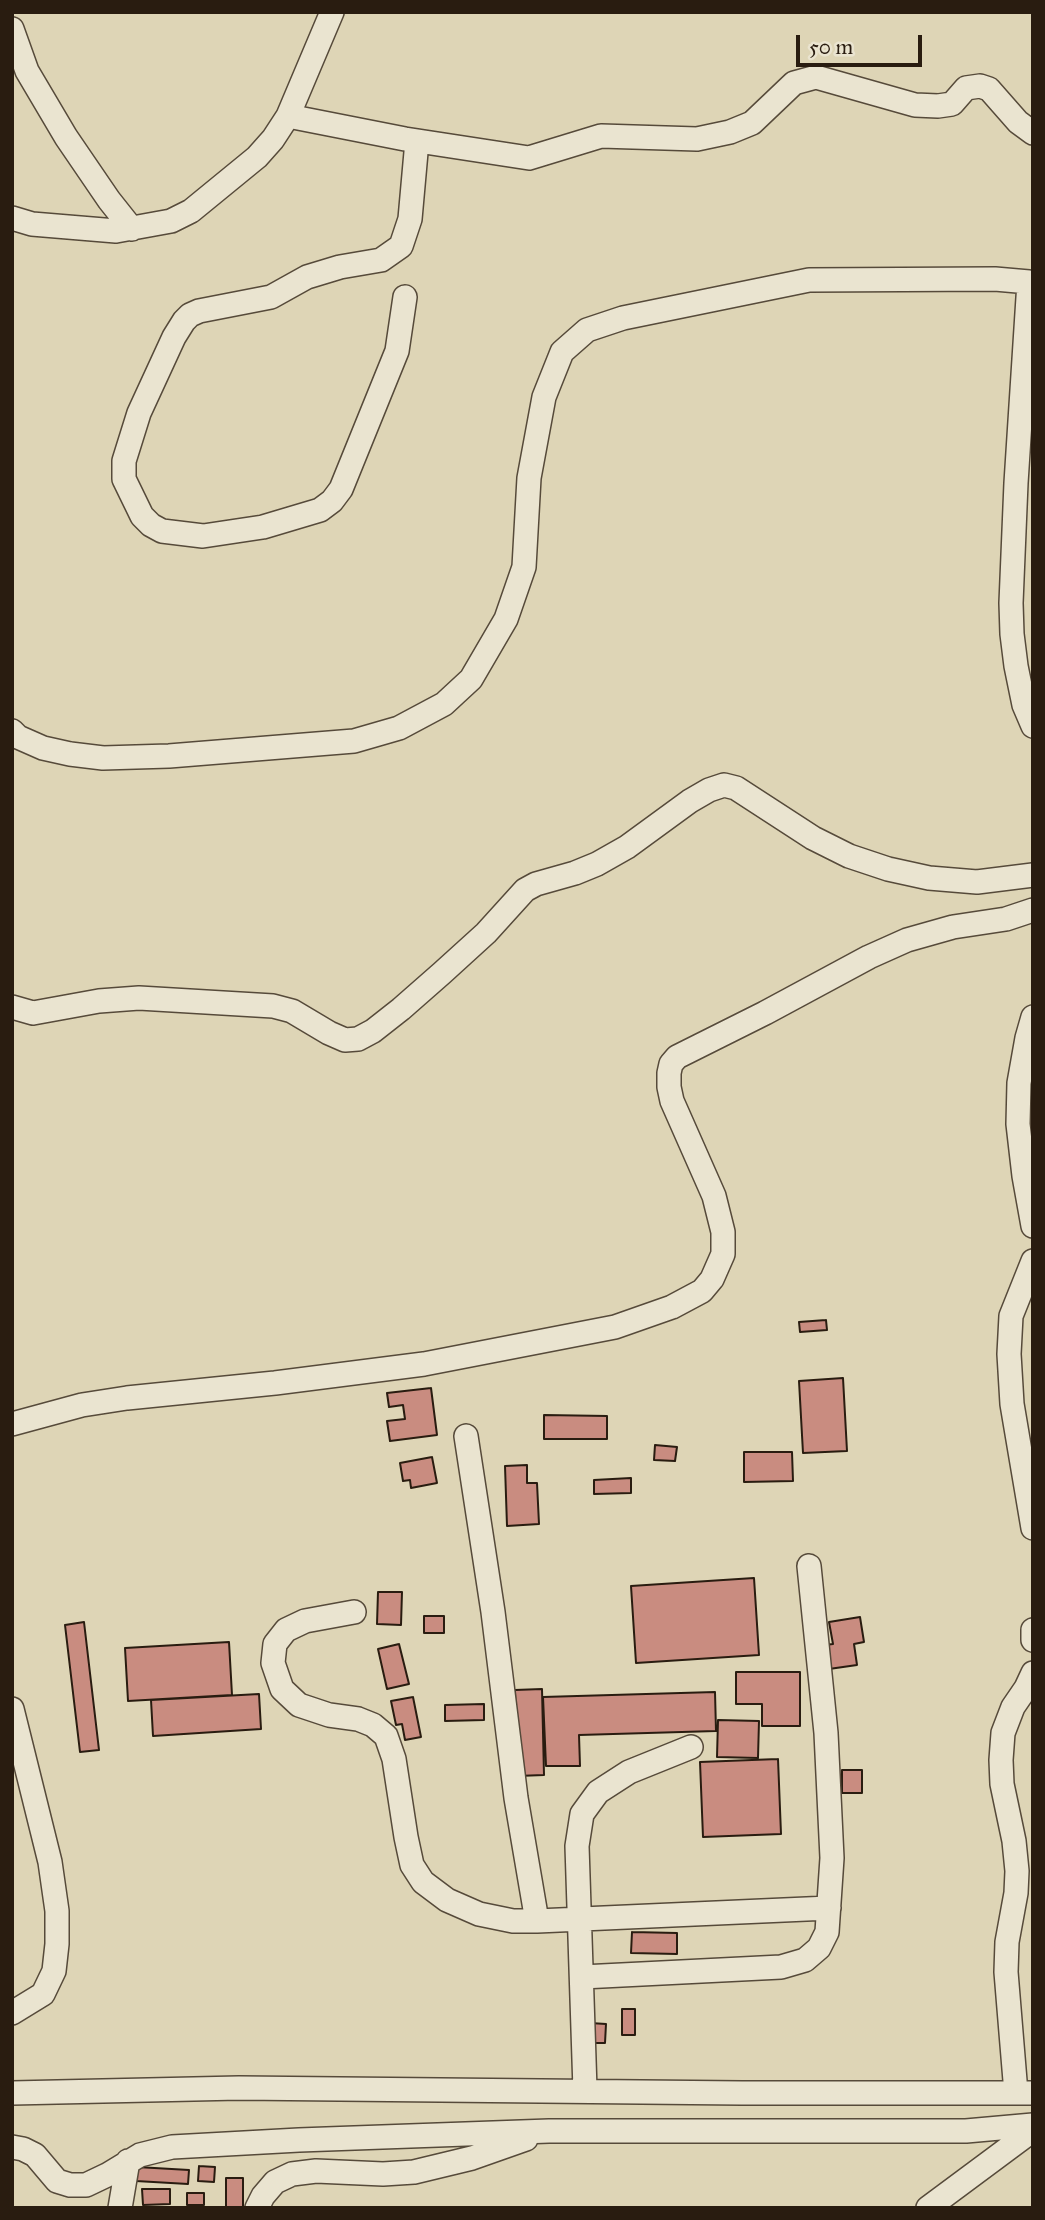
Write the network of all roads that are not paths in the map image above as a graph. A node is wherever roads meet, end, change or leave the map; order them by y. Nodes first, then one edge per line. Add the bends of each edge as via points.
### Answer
1 (332, 12) edge
2 (12, 29) edge
3 (288, 116) junction
4 (1033, 133) edge
5 (417, 141) junction
6 (12, 218) edge
7 (132, 229) junction
8 (1031, 284) edge
9 (405, 297) dead end
10 (1023, 532) edge
11 (1033, 726) edge
12 (12, 731) edge
13 (1033, 874) edge
14 (1032, 912) edge
15 (12, 1007) edge
16 (1033, 1017) edge
17 (1033, 1226) edge
18 (1033, 1261) edge
19 (12, 1424) edge
20 (466, 1436) dead end
21 (1033, 1528) edge
22 (809, 1566) dead end
23 (354, 1612) dead end
24 (1033, 1630) edge
25 (1033, 1640) edge
26 (1033, 1673) edge
27 (12, 1709) edge
28 (691, 1747) dead end
29 (829, 1908) junction
30 (579, 1919) junction
31 (537, 1921) junction
32 (582, 1977) junction
33 (12, 2013) edge
34 (586, 2090) junction
35 (12, 2093) edge
36 (1024, 2093) edge
37 (1033, 2125) edge
38 (1033, 2130) edge
39 (549, 2131) junction
40 (12, 2147) edge
41 (128, 2161) junction
42 (120, 2208) edge
43 (257, 2208) edge
44 (928, 2208) edge

1 - 3 street
2 - 7 street via 27,71 66,137
3 - 5 street
3 - 7 street via 257,157 191,211 171,221
4 - 5 street via 981,86 966,88 951,104 915,105 816,77 794,82 752,123 710,137 601,136 529,158
5 - 9 street via 410,219 401,246 381,260 307,277 271,297 199,312 184,321 139,412 124,461 124,479 142,516 162,531 203,536 263,527 320,510 332,501 397,351
6 - 7 street via 32,224
8 - 10 street
8 - 12 street via 995,279 809,280 623,318 587,330 562,352 544,397 529,478 524,567 506,619 471,679 443,704 399,728 354,741 103,758 43,748
10 - 11 street via 1012,634 1024,705
13 - 15 street via 977,881 888,869 813,838 724,785 709,790 597,864 524,890 442,973 358,1039 345,1040 292,1011 273,1006 139,998 33,1013
14 - 19 street via 907,940 677,1057 669,1073 672,1101 714,1196 723,1254 702,1291 672,1307 615,1327 424,1364 127,1398
16 - 17 street via 1020,1083 1018,1124
18 - 21 street via 1011,1317 1009,1354 1012,1404
20 - 31 street
22 - 29 street via 826,1733 832,1858
23 - 31 street via 305,1621 286,1630 275,1644 273,1663 282,1689 299,1705 358,1719 386,1736 412,1865 423,1882 447,1900 480,1914
24 - 25 street
26 - 36 street via 1003,1732 1001,1760 1017,1871 1006,1972
27 - 33 street via 50,1862 57,1911 54,1971 43,1994
28 - 30 street via 629,1772 598,1792 582,1814 577,1846
29 - 30 street
29 - 32 street via 827,1932 819,1948 805,1960 781,1967
30 - 31 street
30 - 32 street
32 - 34 street
34 - 35 street via 239,2088
34 - 36 street
37 - 39 street via 966,2131
38 - 44 street
39 - 41 street via 172,2147
39 - 43 street via 414,2172 292,2174 275,2182
40 - 41 street via 35,2155 57,2180 70,2185 86,2185
41 - 42 street

